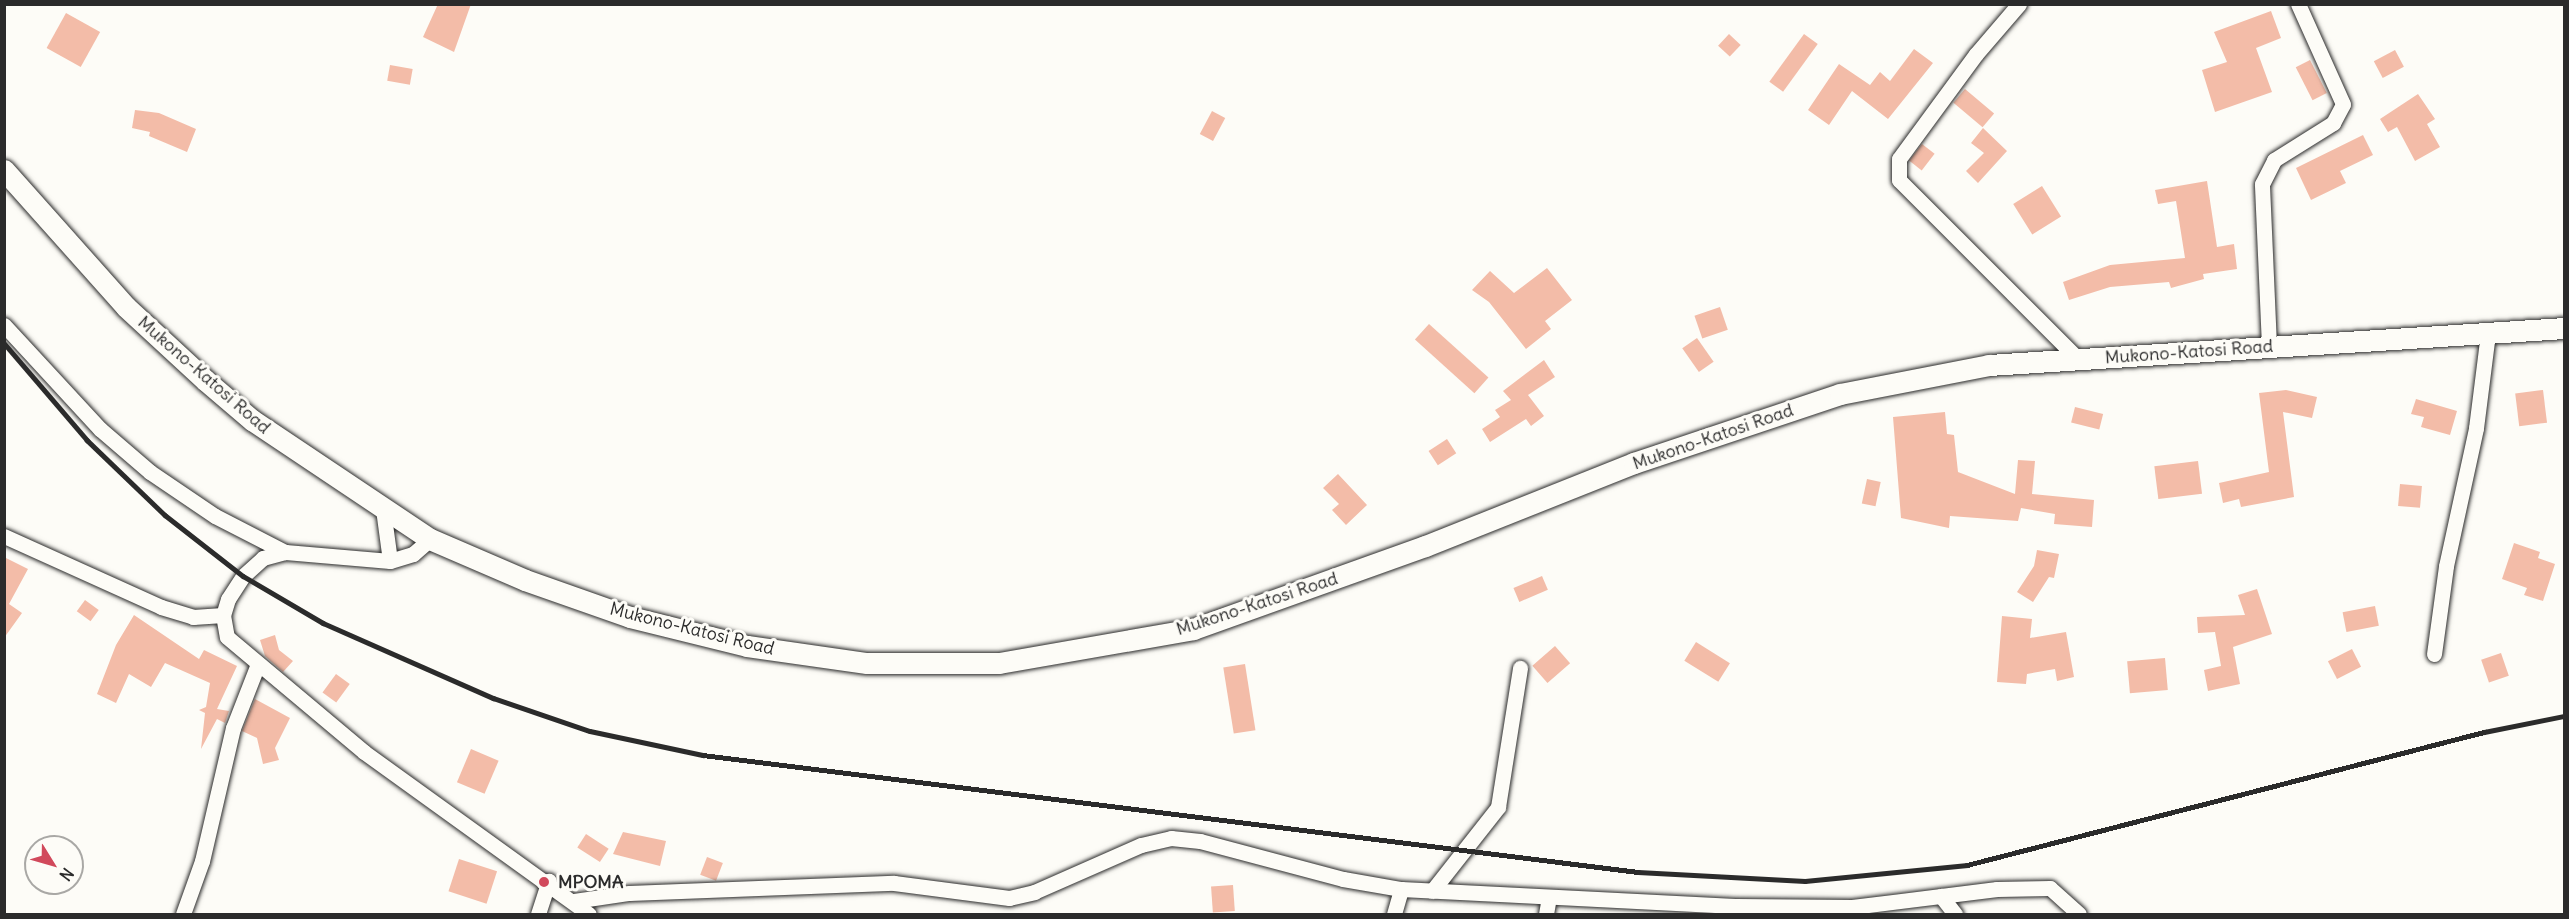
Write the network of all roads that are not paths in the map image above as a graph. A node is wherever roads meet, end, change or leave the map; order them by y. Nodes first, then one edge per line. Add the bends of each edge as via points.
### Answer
1 (2019, 4) edge
2 (2298, 4) edge
3 (4, 170) edge
4 (4, 325) edge
5 (2565, 328) edge
6 (2488, 333) junction
7 (2268, 346) junction
8 (2078, 359) junction
9 (383, 509) junction
10 (4, 536) edge
11 (430, 539) junction
12 (285, 552) junction
13 (390, 561) junction
14 (223, 615) junction
15 (2434, 654) dead end
16 (258, 664) junction
17 (1520, 668) dead end
18 (549, 881) junction
19 (1401, 890) junction
20 (1432, 891) junction
21 (1941, 896) junction
22 (1549, 897) junction
23 (574, 901) junction
24 (183, 915) edge
25 (538, 915) edge
26 (589, 915) edge
27 (1394, 915) edge
28 (1546, 915) edge
29 (1955, 915) edge
30 (2079, 915) edge

1 - 8 street via 1976,54 1899,159 1899,180
2 - 7 street via 2343,104 2333,123 2274,160 2262,184
3 - 9 main road, Mukono-Katosi Road via 126,307 205,380 252,420
4 - 12 street via 100,429 150,472 216,516
5 - 6 main road, Mukono-Katosi Road
6 - 7 main road, Mukono-Katosi Road
6 - 15 street via 2476,428 2446,566
7 - 8 main road, Mukono-Katosi Road
8 - 11 main road, Mukono-Katosi Road via 1989,365 1840,394 1634,463 1425,546 1194,629 999,663 867,663 747,646 630,617 525,580
9 - 11 main road, Mukono-Katosi Road
9 - 13 street
10 - 14 street via 160,607 193,617
11 - 13 street via 413,554
12 - 13 street
12 - 14 street via 263,558 243,576
14 - 16 street via 227,637
16 - 18 street via 364,752
16 - 24 street via 233,728 202,861
17 - 20 street via 1498,807
18 - 23 street
18 - 25 street
19 - 20 street
19 - 23 street via 1200,841 1171,838 1141,845 1034,892 1009,898 894,883 629,893
19 - 27 street
20 - 22 street
21 - 22 street via 1852,907
21 - 29 street
21 - 30 street via 2050,888
22 - 28 street
23 - 26 street

